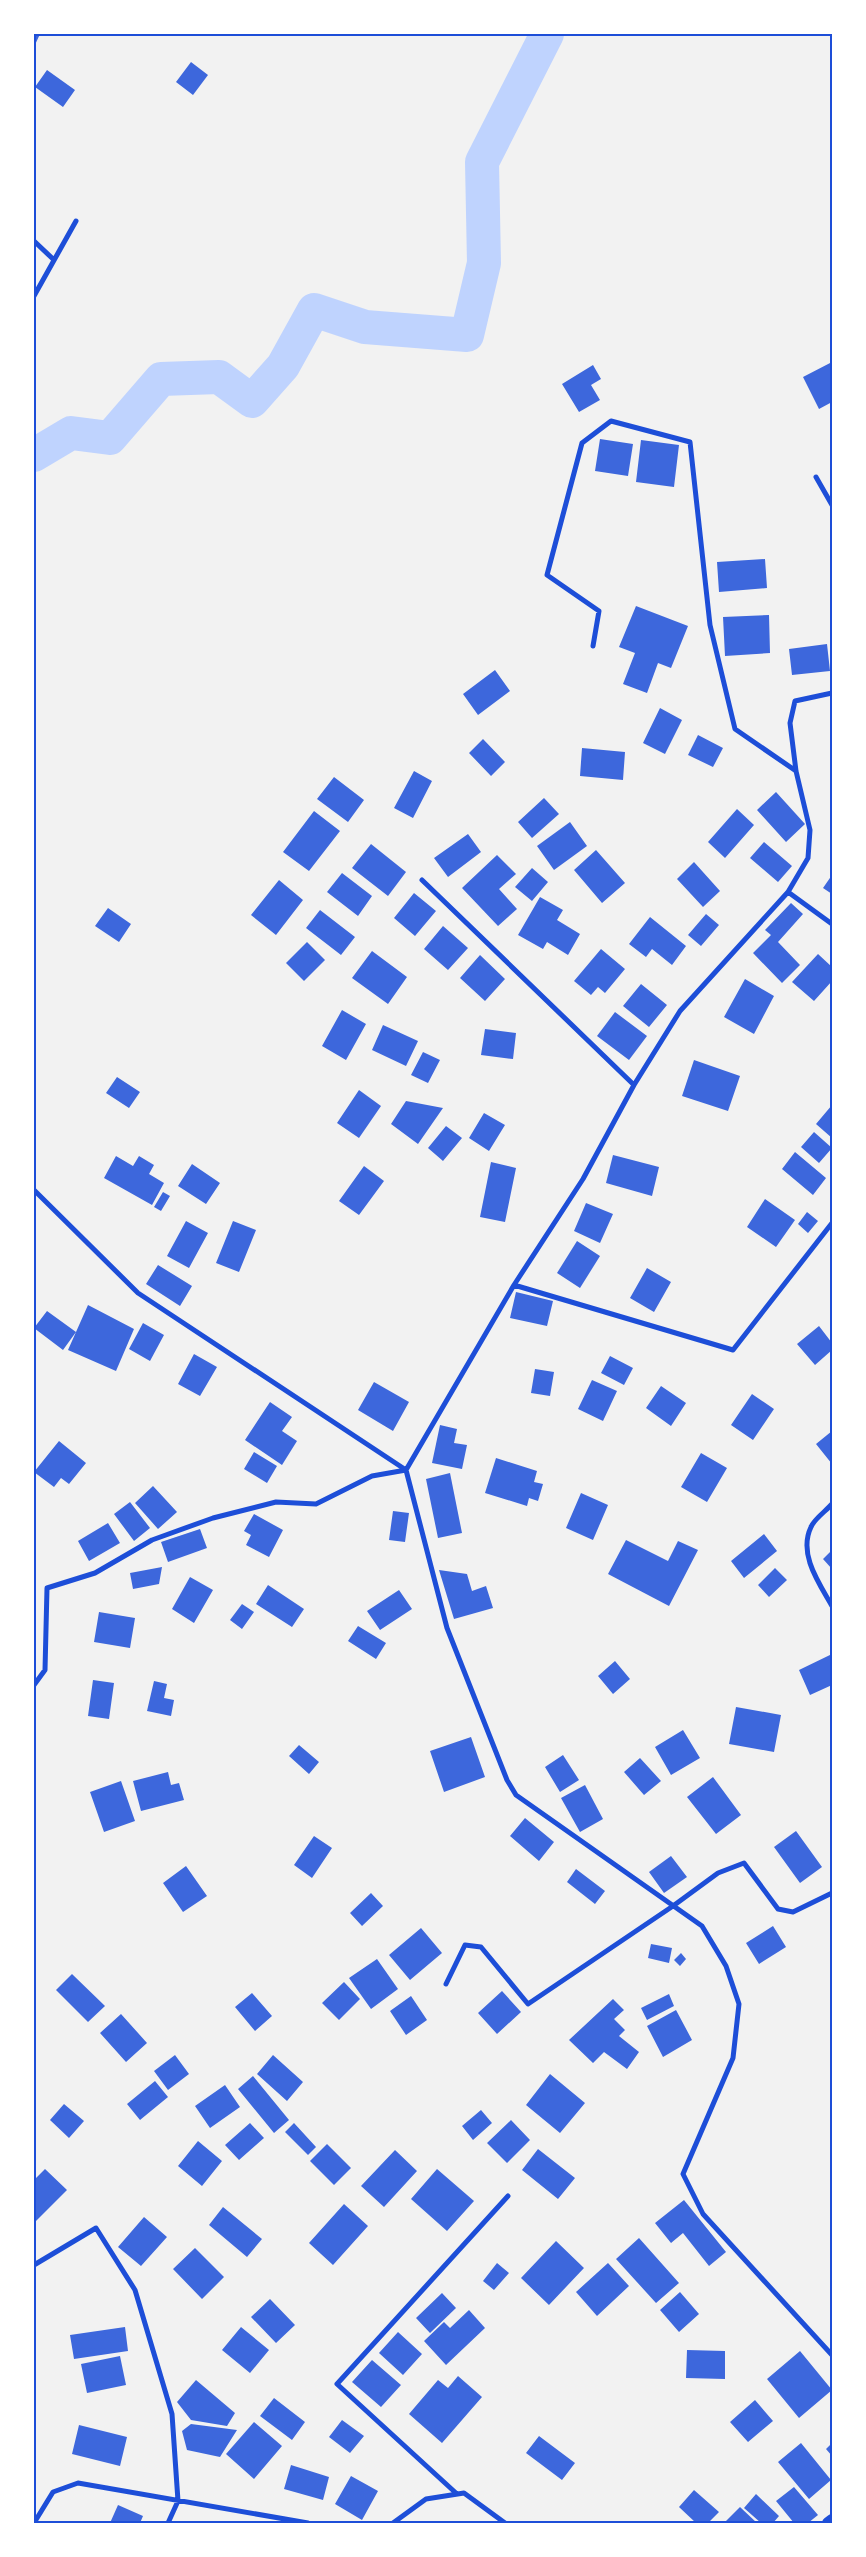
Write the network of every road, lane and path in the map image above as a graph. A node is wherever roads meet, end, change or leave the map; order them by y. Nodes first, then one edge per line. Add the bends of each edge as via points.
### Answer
1 (76, 220) dead end
2 (34, 241) edge
3 (53, 259) junction
4 (34, 296) edge
5 (816, 477) dead end
6 (832, 505) edge
7 (593, 646) dead end
8 (832, 693) edge
9 (796, 771) junction
10 (422, 880) dead end
11 (788, 892) junction
12 (832, 924) edge
13 (634, 1084) junction
14 (34, 1190) edge
15 (832, 1223) edge
16 (514, 1285) junction
17 (406, 1470) junction
18 (832, 1504) edge
19 (832, 1606) edge
20 (34, 1685) edge
21 (832, 1893) edge
22 (673, 1906) junction
23 (446, 1984) dead end
24 (508, 2196) dead end
25 (34, 2265) edge
26 (832, 2355) edge
27 (457, 2494) junction
28 (178, 2501) junction
29 (832, 2520) edge
30 (34, 2523) edge
31 (168, 2523) edge
32 (308, 2523) edge
33 (393, 2523) edge
34 (505, 2523) edge
35 (828, 2523) edge

1 - 3 street
2 - 3 street
3 - 4 street
5 - 6 street
7 - 9 street via 599,611 547,575 582,443 611,421 690,442 710,626 735,729
8 - 9 street via 795,701 790,723
9 - 11 street via 810,830 808,858
10 - 13 street
11 - 12 street
11 - 13 street via 680,1011
13 - 16 street via 583,1179
14 - 17 street via 138,1293
15 - 16 street via 733,1350
16 - 17 street
17 - 20 street via 372,1476 316,1504 276,1502 213,1518 152,1540 94,1573 47,1588 45,1670
17 - 22 street via 447,1628 507,1780 516,1795
18 - 19 street via 811,1526 806,1549 813,1572
21 - 22 street via 793,1912 778,1909 744,1863 718,1873
22 - 23 street via 528,2004 481,1947 465,1945
22 - 26 street via 702,1926 726,1966 740,2004 733,2058 683,2174 703,2214
24 - 27 street via 337,2384
25 - 28 street via 96,2228 135,2290 172,2414
27 - 33 street via 426,2500
27 - 34 street via 464,2493
28 - 30 street via 78,2483 53,2492
28 - 31 street
28 - 32 street
29 - 35 main road

